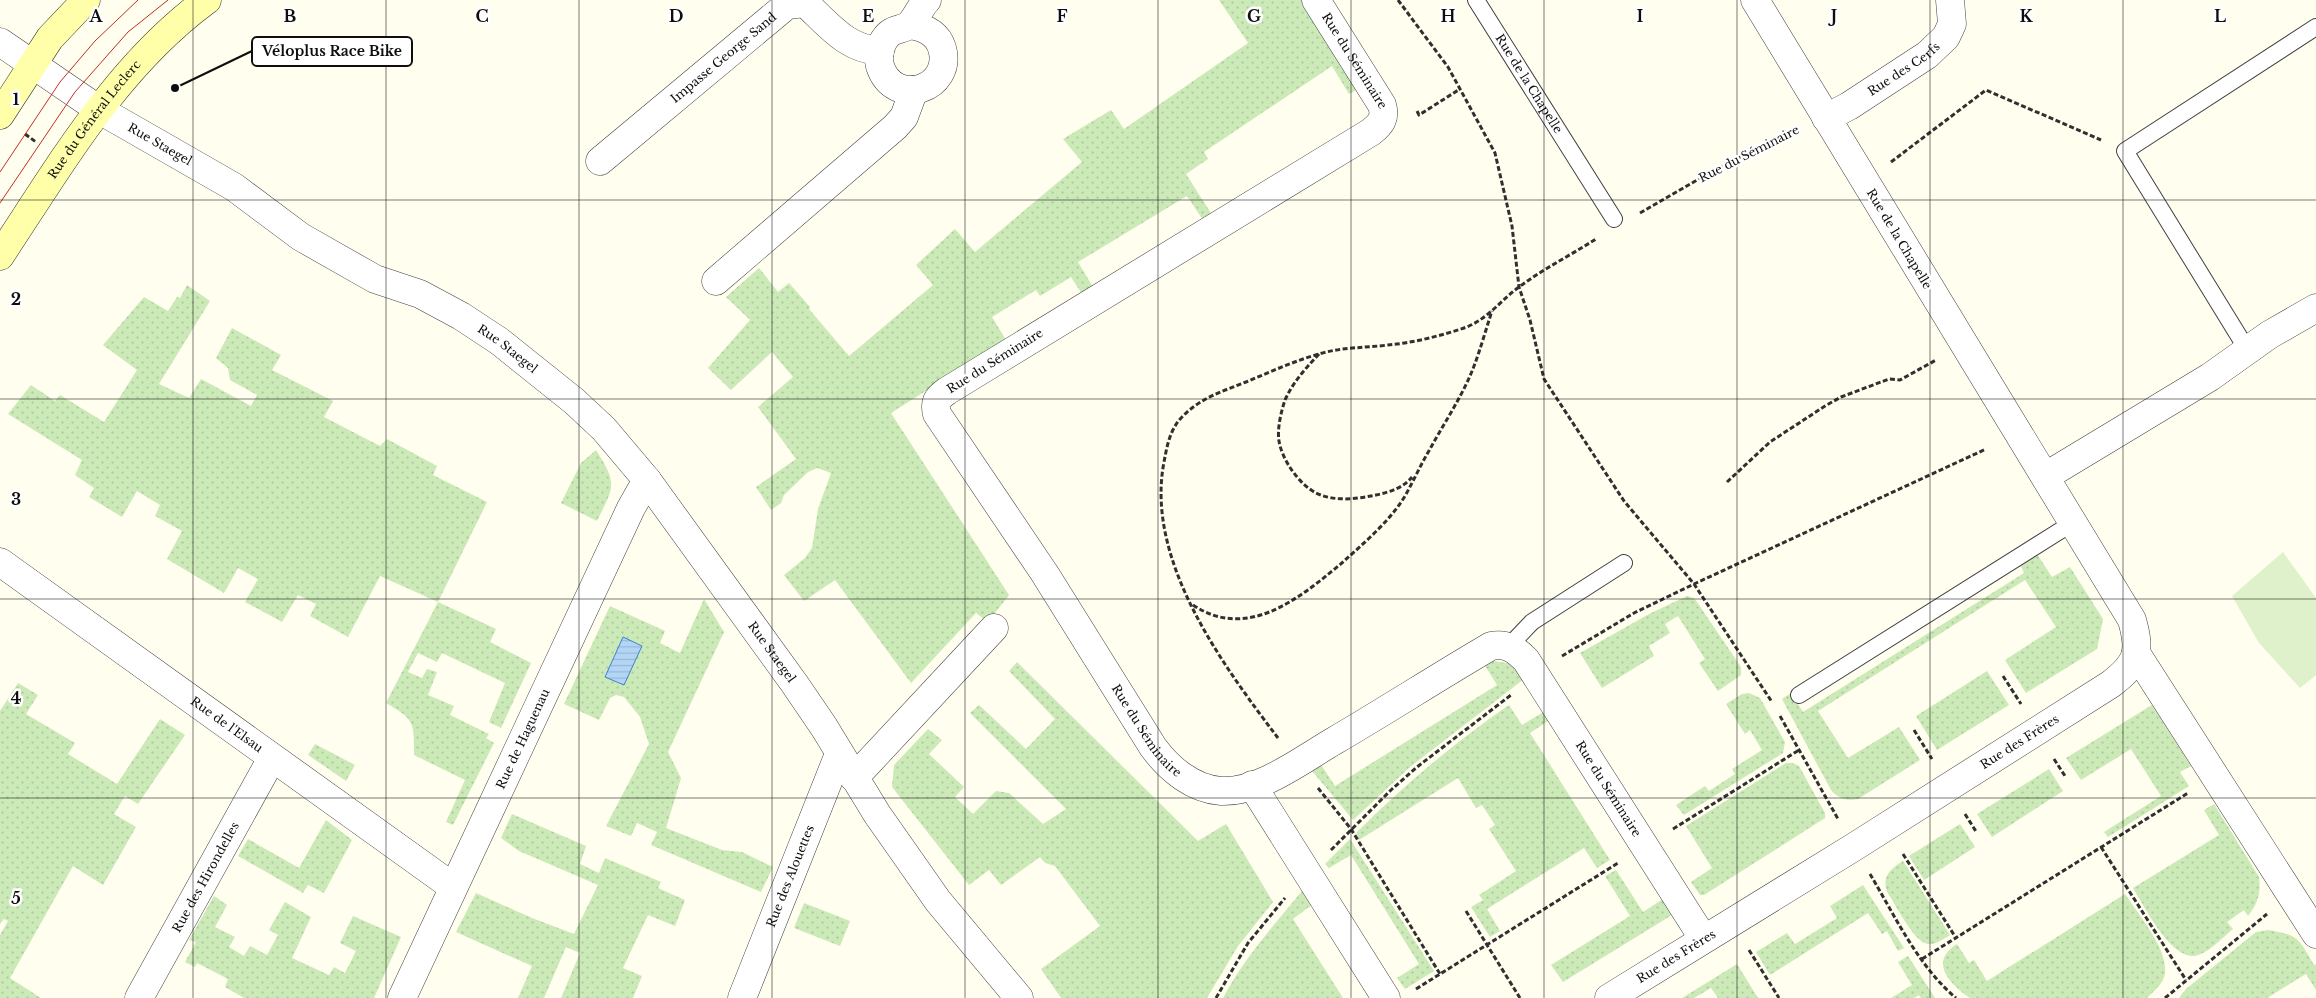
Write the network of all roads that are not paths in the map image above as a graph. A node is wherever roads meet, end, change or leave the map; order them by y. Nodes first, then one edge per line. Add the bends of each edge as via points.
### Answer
1 (86, 0) edge
2 (207, 0) edge
3 (927, 0) edge
4 (1316, 0) edge
5 (1476, 0) edge
6 (1755, 0) edge
7 (1950, 0) edge
8 (909, 25) junction
9 (2316, 28) edge
10 (0, 42) edge
11 (880, 50) junction
12 (32, 64) junction
13 (914, 90) junction
14 (98, 109) junction
15 (1826, 118) junction
16 (8, 122) edge
17 (600, 161) dead end
18 (1614, 218) dead end
19 (0, 256) edge
20 (716, 281) dead end
21 (2316, 308) edge
22 (2248, 351) junction
23 (2046, 476) junction
24 (646, 480) junction
25 (2074, 522) junction
26 (0, 562) edge
27 (1624, 563) dead end
28 (994, 628) dead end
29 (1509, 646) junction
30 (2136, 653) junction
31 (1799, 696) dead end
32 (839, 754) junction
33 (272, 758) junction
34 (854, 778) junction
35 (1252, 786) junction
36 (453, 887) junction
37 (2316, 934) edge
38 (1703, 938) junction
39 (1398, 995) edge
40 (139, 998) edge
41 (402, 998) edge
42 (742, 998) edge
43 (1019, 998) edge
44 (1609, 998) edge

1 - 12 main road via 60,25
2 - 14 main road, Rue du Général Leclerc via 150,50
3 - 8 street
4 - 35 street, Rue du Séminaire via 1382,105 1384,112 1380,125 958,383 937,399 935,406 1160,758 1182,776 1208,789 1234,790
5 - 18 lane, Rue de la Chapelle
6 - 15 street, Rue de la Chapelle
7 - 15 street, Rue des Cerfs via 1952,24 1946,37 1927,55
8 - 11 street via 890,33
8 - 13 street via 932,33 944,55 936,79 926,87
9 - 22 lane via 2125,151
10 - 12 street, Rue Staegel
11 - 13 street via 879,63 891,84
11 - 17 street, Impasse George Sand via 867,50 845,40 805,3 787,5
12 - 14 street, Rue Staegel
12 - 16 main road
13 - 20 street via 896,127
14 - 19 main road, Rue du Général Leclerc
14 - 24 street, Rue Staegel via 234,187 301,237 375,279 420,294 499,341 604,429
15 - 23 street, Rue de la Chapelle
21 - 22 street
22 - 23 street
23 - 25 street, Rue de la Chapelle
24 - 32 street, Rue Staegel via 794,683
24 - 36 street, Rue de Haguenau
25 - 30 street, Rue de la Chapelle via 2132,620 2137,638
25 - 31 lane
26 - 33 street, Rue de l'Elsau
27 - 29 lane via 1532,622
28 - 34 street
29 - 35 street, Rue du Séminaire via 1491,646
29 - 38 street, Rue du Séminaire via 1526,660
30 - 37 street
30 - 38 street, Rue des Frères via 2134,664 2111,684 1854,847
32 - 34 street, Rue Staegel
32 - 42 street, Rue des Alouettes
33 - 36 street, Rue de l'Elsau
33 - 40 street, Rue des Hirondelles
34 - 43 street, Rue Staegel via 938,901
35 - 39 street
36 - 41 street, Rue de Haguenau
38 - 44 street, Rue des Frères

